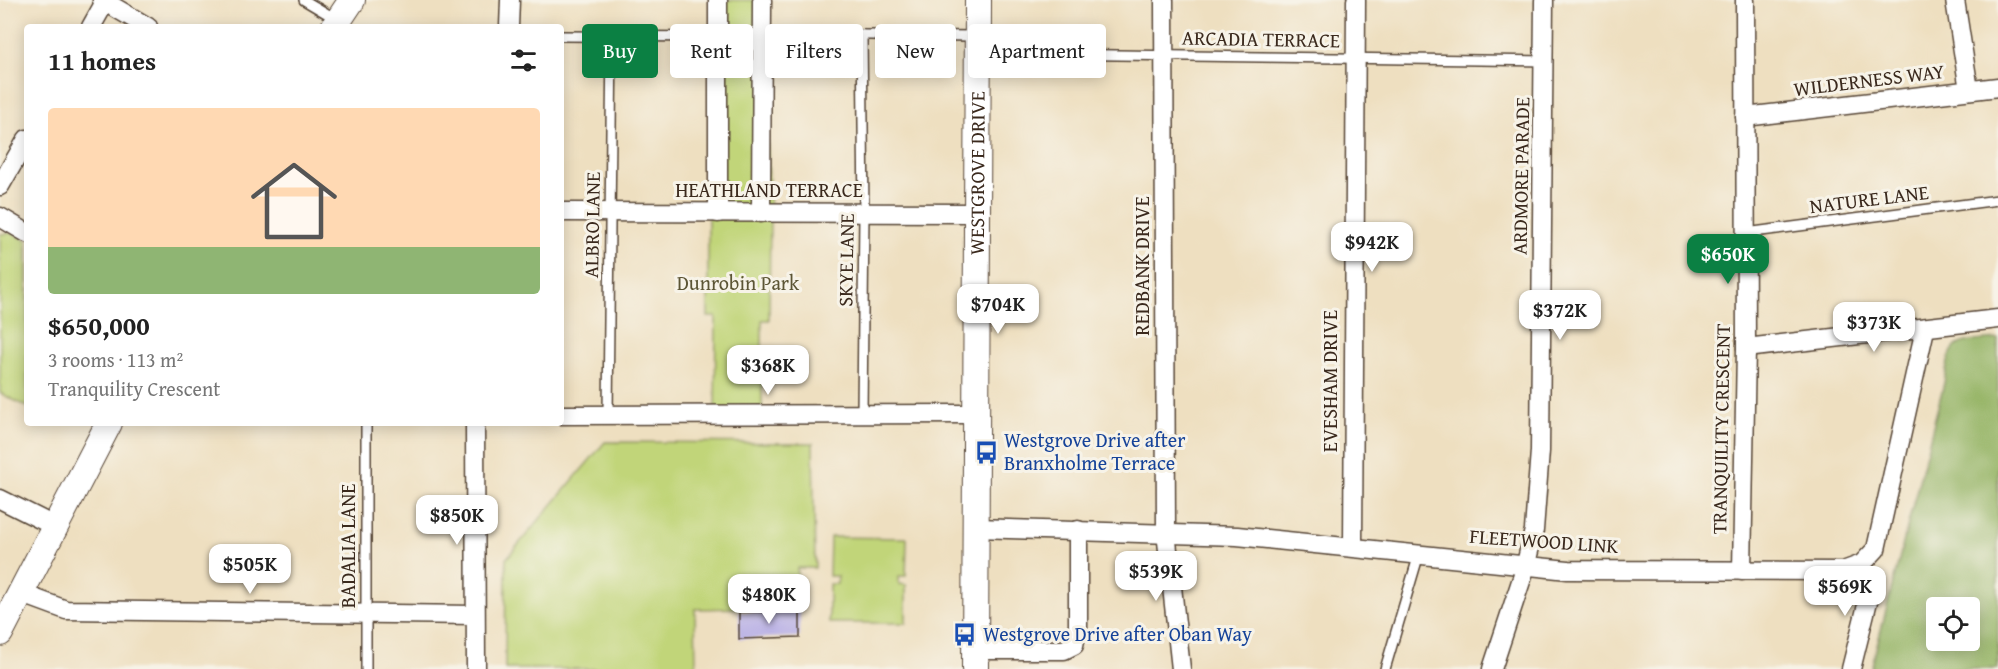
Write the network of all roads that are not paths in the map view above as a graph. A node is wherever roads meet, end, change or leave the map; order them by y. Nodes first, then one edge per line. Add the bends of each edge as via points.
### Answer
1 (304, 0) edge
2 (510, 0) edge
3 (718, 0) edge
4 (762, 0) edge
5 (978, 0) edge
6 (1164, 0) edge
7 (1356, 0) edge
8 (1544, 0) edge
9 (1745, 0) edge
10 (1955, 0) edge
11 (103, 1) edge
12 (342, 16) edge
13 (92, 24) edge
14 (143, 24) edge
15 (509, 24) edge
16 (718, 24) edge
17 (977, 24) edge
18 (761, 34) junction
19 (765, 34) edge
20 (863, 35) edge
21 (564, 36) edge
22 (582, 36) edge
23 (968, 43) edge
24 (1106, 52) edge
25 (1164, 56) junction
26 (1356, 58) junction
27 (1544, 61) junction
28 (612, 78) edge
29 (718, 78) edge
30 (862, 78) edge
31 (977, 78) edge
32 (1998, 87) edge
33 (1969, 90) junction
34 (1745, 117) junction
35 (24, 144) edge
36 (0, 186) edge
37 (1998, 200) edge
38 (564, 212) edge
39 (610, 212) junction
40 (718, 213) junction
41 (761, 213) junction
42 (864, 213) junction
43 (976, 213) junction
44 (0, 217) edge
45 (24, 231) edge
46 (1746, 233) junction
47 (1998, 319) edge
48 (1925, 329) junction
49 (1746, 348) junction
50 (862, 414) junction
51 (976, 414) junction
52 (564, 415) edge
53 (608, 415) junction
54 (107, 426) edge
55 (366, 426) edge
56 (475, 426) edge
57 (0, 499) edge
58 (54, 526) junction
59 (976, 528) junction
60 (1078, 530) junction
61 (1166, 532) junction
62 (1353, 547) junction
63 (1419, 554) junction
64 (1526, 564) junction
65 (1862, 564) junction
66 (1742, 570) junction
67 (20, 593) junction
68 (366, 615) junction
69 (475, 615) junction
70 (0, 633) edge
71 (975, 659) edge
72 (366, 669) edge
73 (476, 669) edge
74 (1181, 669) edge
75 (1385, 669) edge
76 (1492, 669) edge
77 (1851, 669) edge

1 - 12 lane
2 - 15 street
3 - 16 street
4 - 18 street
5 - 17 street, WESTGROVE DRIVE
6 - 25 street, REDBANK DRIVE
7 - 26 street, EVESHAM DRIVE
8 - 27 street, ARDMORE PARADE
9 - 34 street, TRANQUILITY CRESCENT
10 - 33 street
11 - 13 street
11 - 14 street
18 - 19 lane
18 - 41 street
20 - 23 lane
21 - 22 lane
24 - 25 lane, ARCADIA TERRACE
25 - 26 lane, ARCADIA TERRACE
25 - 61 street, REDBANK DRIVE
26 - 27 lane, ARCADIA TERRACE
26 - 62 street, EVESHAM DRIVE
27 - 64 street, ARDMORE PARADE via 1540,451 1534,530
28 - 39 lane, ALBRO LANE
29 - 40 street
30 - 42 lane, SKYE LANE
31 - 43 street, WESTGROVE DRIVE
32 - 33 street, WILDERNESS WAY
33 - 34 street, WILDERNESS WAY
34 - 46 street, TRANQUILITY CRESCENT
35 - 36 street
37 - 46 lane, NATURE LANE
38 - 39 street, HEATHLAND TERRACE
39 - 40 street, HEATHLAND TERRACE
39 - 53 lane, ALBRO LANE
40 - 41 street, HEATHLAND TERRACE
41 - 42 street, HEATHLAND TERRACE
42 - 43 street, HEATHLAND TERRACE
42 - 50 lane, SKYE LANE
43 - 51 street, WESTGROVE DRIVE
44 - 45 street
46 - 49 street, TRANQUILITY CRESCENT
47 - 48 street
48 - 49 street
48 - 65 street via 1876,549
49 - 66 street, TRANQUILITY CRESCENT
50 - 51 street
50 - 53 street
51 - 59 street, WESTGROVE DRIVE
52 - 53 street
54 - 58 street
55 - 68 lane, BADALIA LANE
56 - 69 street
57 - 58 street
58 - 67 street
59 - 60 street, FLEETWOOD LINK
59 - 71 street, WESTGROVE DRIVE
60 - 61 street, FLEETWOOD LINK
60 - 71 street via 1078,627 1074,645 1064,650
61 - 62 street, FLEETWOOD LINK
61 - 74 street, REDBANK DRIVE
62 - 63 street, FLEETWOOD LINK
63 - 64 street, FLEETWOOD LINK
63 - 75 lane
64 - 66 street, FLEETWOOD LINK via 1568,570
64 - 76 street, ARDMORE PARADE
65 - 66 street, FLEETWOOD LINK via 1843,571
65 - 77 street via 1870,593
67 - 68 street via 66,610
67 - 70 street
68 - 69 street
68 - 72 lane, BADALIA LANE
69 - 73 street

